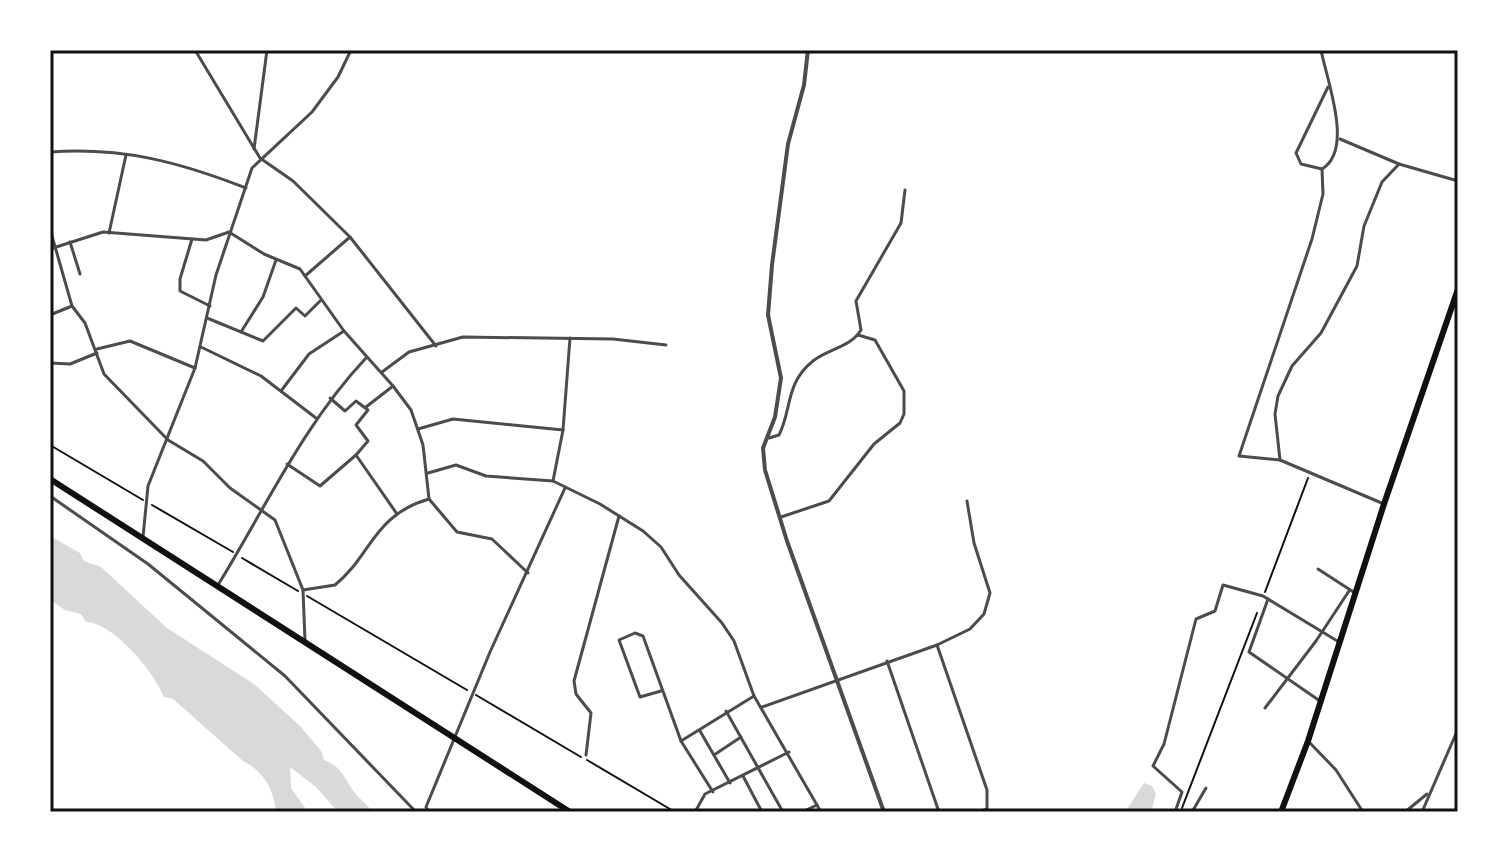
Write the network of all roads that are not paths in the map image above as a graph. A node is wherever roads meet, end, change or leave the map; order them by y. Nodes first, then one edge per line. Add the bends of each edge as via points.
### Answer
1 (195, 50) edge
2 (267, 50) edge
3 (351, 50) edge
4 (808, 50) edge
5 (1321, 50) edge
6 (1328, 87) junction
7 (1340, 139) junction
8 (254, 149) junction
9 (50, 152) edge
10 (126, 153) junction
11 (260, 158) junction
12 (1399, 164) junction
13 (1322, 169) junction
14 (1458, 181) edge
15 (246, 188) junction
16 (905, 190) dead end
17 (50, 229) edge
18 (229, 232) junction
19 (109, 233) junction
20 (350, 237) junction
21 (192, 239) junction
22 (70, 242) junction
23 (52, 248) edge
24 (277, 259) junction
25 (80, 274) dead end
26 (305, 276) junction
27 (1458, 289) edge
28 (321, 300) junction
29 (72, 306) junction
30 (210, 306) junction
31 (50, 315) edge
32 (207, 318) junction
33 (344, 331) junction
34 (241, 332) junction
35 (858, 335) junction
36 (570, 337) junction
37 (666, 345) dead end
38 (436, 346) junction
39 (201, 347) junction
40 (96, 351) junction
41 (367, 357) junction
42 (50, 363) edge
43 (195, 368) junction
44 (382, 372) junction
45 (393, 386) junction
46 (281, 391) junction
47 (330, 398) junction
48 (366, 407) junction
49 (316, 418) junction
50 (418, 429) junction
51 (563, 430) junction
52 (769, 438) junction
53 (168, 440) junction
54 (356, 455) junction
55 (1280, 460) junction
56 (287, 464) junction
57 (428, 473) junction
58 (50, 479) edge
59 (553, 481) junction
60 (565, 488) junction
61 (50, 496) edge
62 (429, 499) junction
63 (967, 501) dead end
64 (1384, 504) junction
65 (261, 509) junction
66 (397, 514) junction
67 (619, 516) junction
68 (780, 518) junction
69 (143, 537) junction
70 (1318, 569) dead end
71 (528, 573) junction
72 (218, 585) junction
73 (303, 592) junction
74 (1352, 592) junction
75 (1266, 598) junction
76 (1322, 632) junction
77 (305, 641) junction
78 (1339, 642) junction
79 (937, 645) junction
80 (887, 661) junction
81 (1288, 676) junction
82 (837, 679) junction
83 (661, 691) junction
84 (754, 696) junction
85 (1320, 701) junction
86 (762, 707) junction
87 (1265, 708) dead end
88 (726, 711) junction
89 (699, 729) junction
90 (1458, 729) edge
91 (741, 737) junction
92 (455, 739) junction
93 (681, 741) junction
94 (1308, 741) junction
95 (789, 752) junction
96 (586, 755) dead end
97 (714, 755) junction
98 (760, 768) junction
99 (743, 776) junction
100 (730, 783) junction
101 (1206, 788) dead end
102 (1430, 791) junction
103 (713, 792) junction
104 (817, 805) junction
105 (987, 810) edge
106 (416, 812) edge
107 (429, 812) edge
108 (570, 812) edge
109 (695, 812) edge
110 (762, 812) edge
111 (783, 812) edge
112 (802, 812) edge
113 (821, 812) edge
114 (884, 812) edge
115 (939, 812) edge
116 (979, 812) edge
117 (1175, 812) edge
118 (1192, 812) edge
119 (1281, 812) edge
120 (1363, 812) edge
121 (1405, 812) edge
122 (1422, 812) edge

1 - 8 street
2 - 8 street
3 - 11 street via 312,112
4 - 52 street via 788,144 772,265 768,315 781,378
5 - 6 street
6 - 7 street
6 - 13 street via 1296,153 1301,164
7 - 12 street
7 - 13 street
8 - 11 street
9 - 10 street
10 - 15 street via 187,165
10 - 19 street
11 - 15 street
11 - 20 street via 293,181
12 - 14 street
12 - 55 street via 1382,182 1364,226 1357,266 1342,296 1286,378 1275,414
13 - 55 street via 1323,194 1312,239 1239,456
15 - 18 street
16 - 35 street via 901,223 856,301
17 - 23 street
18 - 21 street
18 - 24 street
18 - 30 street
19 - 21 street
19 - 22 street
20 - 26 street
20 - 38 street
21 - 30 street via 180,291
22 - 23 street
22 - 25 street
23 - 29 street
24 - 26 street
24 - 34 street via 263,297
26 - 28 street
27 - 64 highway
28 - 33 street
28 - 34 street via 305,316 296,308 263,341
29 - 31 street
29 - 40 street
30 - 32 street
32 - 34 street
32 - 39 street
33 - 41 street
33 - 46 street via 309,354
35 - 52 street via 812,362 794,384 779,435
35 - 68 street via 875,340 904,391 904,414 829,501
36 - 37 street
36 - 38 street via 463,337
36 - 51 street
38 - 44 street via 409,352
39 - 43 street
39 - 46 street via 233,359
40 - 42 street via 70,364
40 - 43 street via 130,341
40 - 53 street via 111,383
41 - 44 street
41 - 47 street
43 - 53 street
44 - 45 street
45 - 48 street
45 - 50 street
46 - 49 street
47 - 48 street via 345,411 356,401
47 - 49 street
48 - 54 street via 366,416 356,425 368,441
49 - 56 street
50 - 51 street via 453,419
50 - 57 street
51 - 59 street
52 - 68 street via 763,448 765,470
53 - 65 street
53 - 69 street via 148,486
54 - 56 street via 320,486
54 - 66 street
55 - 64 street
56 - 65 street
57 - 59 street via 456,465 486,476
57 - 62 street
58 - 69 highway
59 - 60 street
60 - 67 street
60 - 71 street
61 - 106 street via 169,580 285,676
62 - 66 street
62 - 71 street via 457,532 492,539
63 - 79 street via 988,603 970,629
64 - 74 highway
65 - 72 street
65 - 73 street via 275,520
66 - 73 street via 342,579
67 - 84 street via 661,547 722,623
67 - 96 street via 574,681 576,694 591,713
68 - 82 street
69 - 72 highway
70 - 74 street
71 - 92 street
72 - 77 highway
73 - 77 street
74 - 76 street
74 - 78 highway
75 - 76 street
75 - 81 street via 1249,652
75 - 117 street via 1223,585 1215,611 1196,619 1164,744 1153,766 1182,792
76 - 78 street
76 - 81 street
77 - 92 highway
78 - 85 highway
79 - 80 street
79 - 105 street via 987,790
80 - 82 street
80 - 115 street
81 - 85 street
81 - 87 street
82 - 86 street
82 - 114 street
83 - 83 street via 643,636 635,633 619,640 640,697
83 - 93 street
84 - 86 street
84 - 88 street
85 - 94 highway
86 - 95 street
88 - 89 street
88 - 91 street
89 - 93 street
89 - 97 street
90 - 102 street
91 - 97 street
91 - 98 street
92 - 107 street via 426,807
92 - 108 highway
93 - 103 street
94 - 119 highway
94 - 120 street via 1336,770
95 - 98 street
95 - 104 street
97 - 100 street
98 - 99 street
98 - 111 street
99 - 100 street
99 - 110 street
100 - 103 street
101 - 118 street
102 - 121 street
102 - 122 street
103 - 109 street via 705,794
104 - 112 street
104 - 113 street
105 - 116 street

